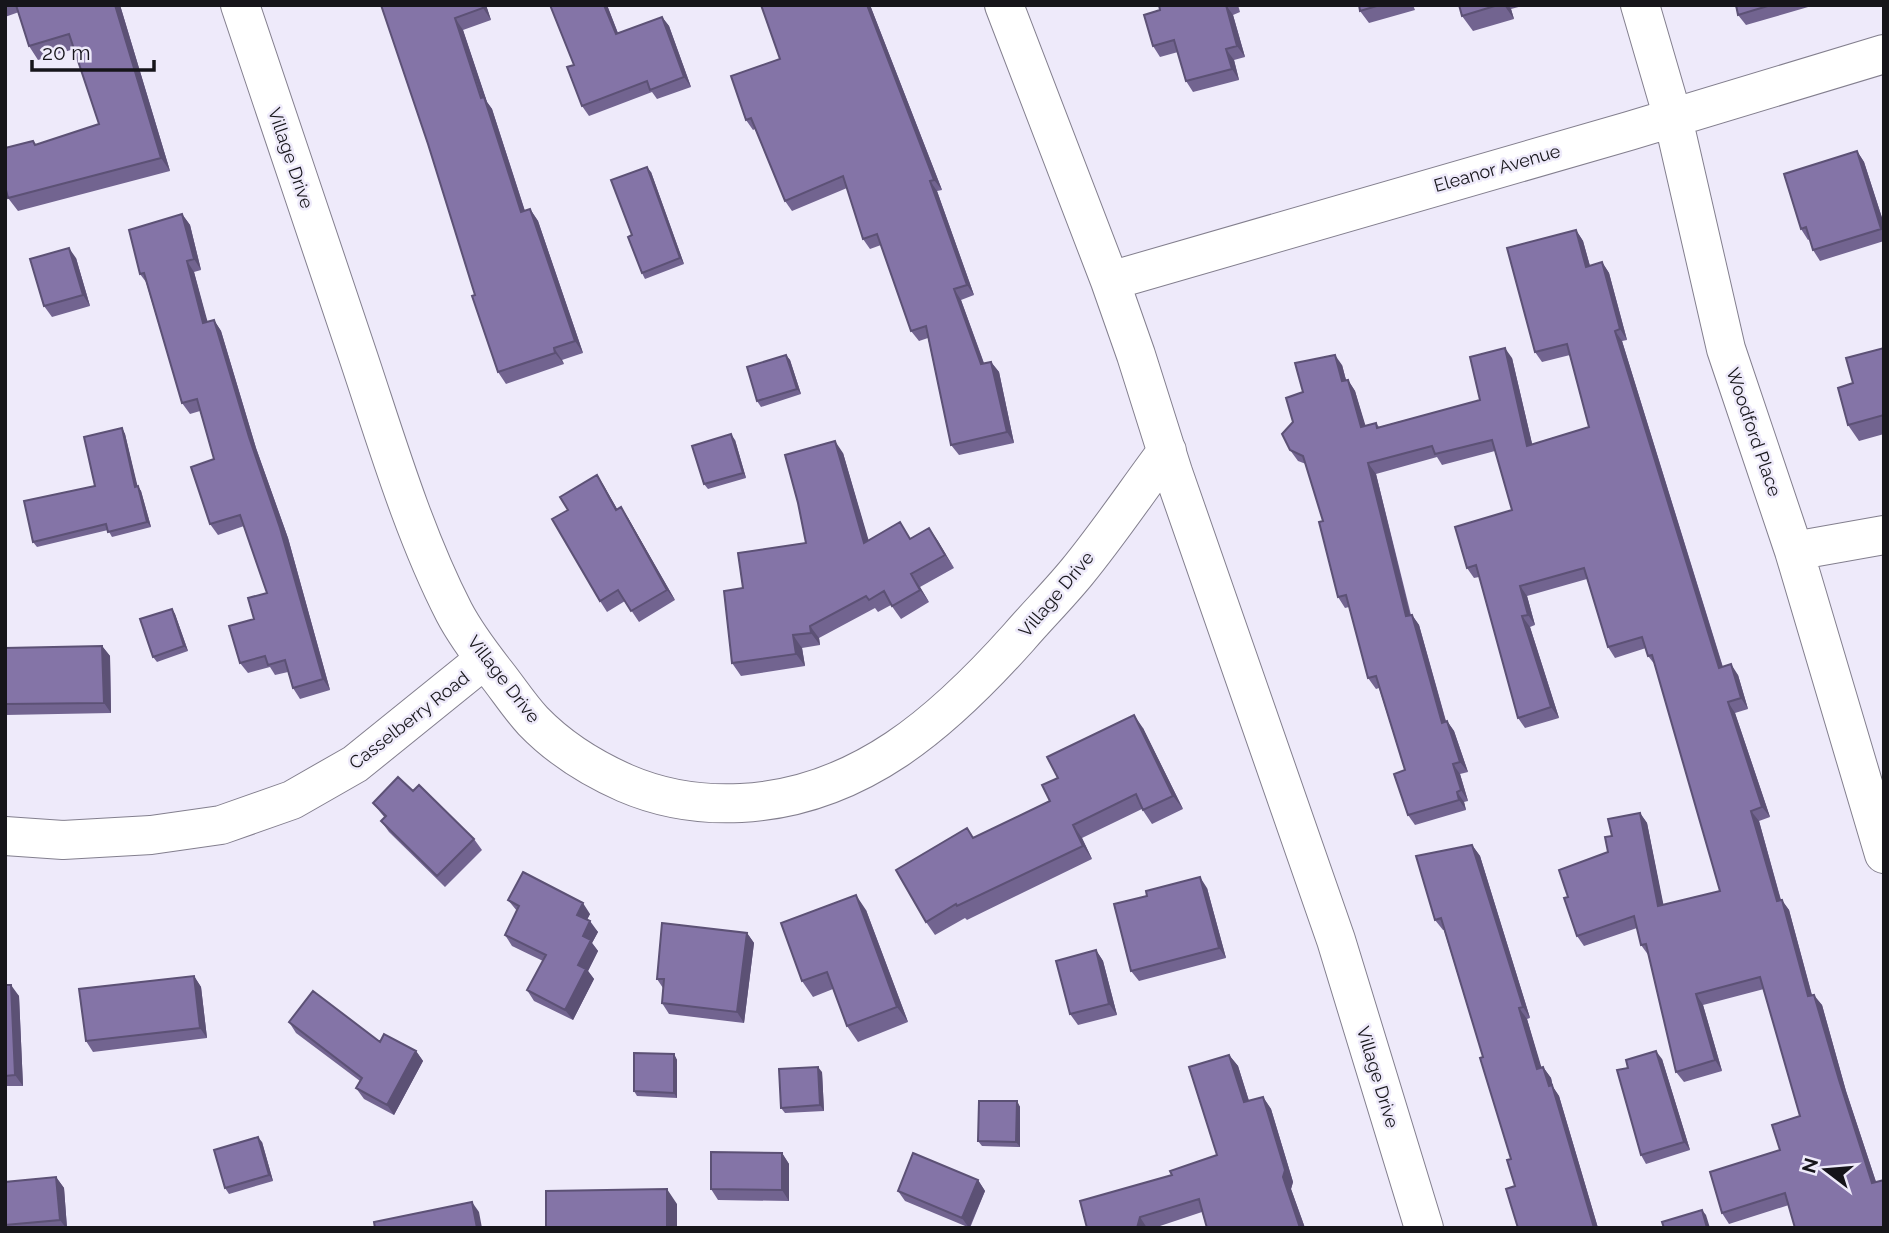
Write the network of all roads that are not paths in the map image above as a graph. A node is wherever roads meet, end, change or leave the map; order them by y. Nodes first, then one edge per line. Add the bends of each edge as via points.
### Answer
1 (240, 5) edge
2 (1004, 5) edge
3 (1640, 5) edge
4 (1884, 54) edge
5 (1673, 118) junction
6 (1110, 281) junction
7 (1167, 451) junction
8 (1884, 535) edge
9 (1794, 551) junction
10 (485, 659) junction
11 (5, 836) edge
12 (1884, 854) edge
13 (1424, 1228) edge

1 - 10 street, Village Drive via 393,460 434,569 456,615
2 - 6 street, Village Drive
3 - 5 street, Woodford Place
4 - 5 street, Eleanor Avenue
5 - 6 street, Eleanor Avenue
5 - 9 street, Woodford Place via 1726,349
6 - 7 street, Village Drive
7 - 10 street, Village Drive via 1077,572 934,724 887,757 804,793 760,802 715,804 639,790 573,756 533,721
7 - 13 street, Village Drive via 1336,940
8 - 9 street
9 - 12 street, Woodford Place
10 - 11 street, Casselberry Road via 355,764 292,800 221,825 151,835 63,840

